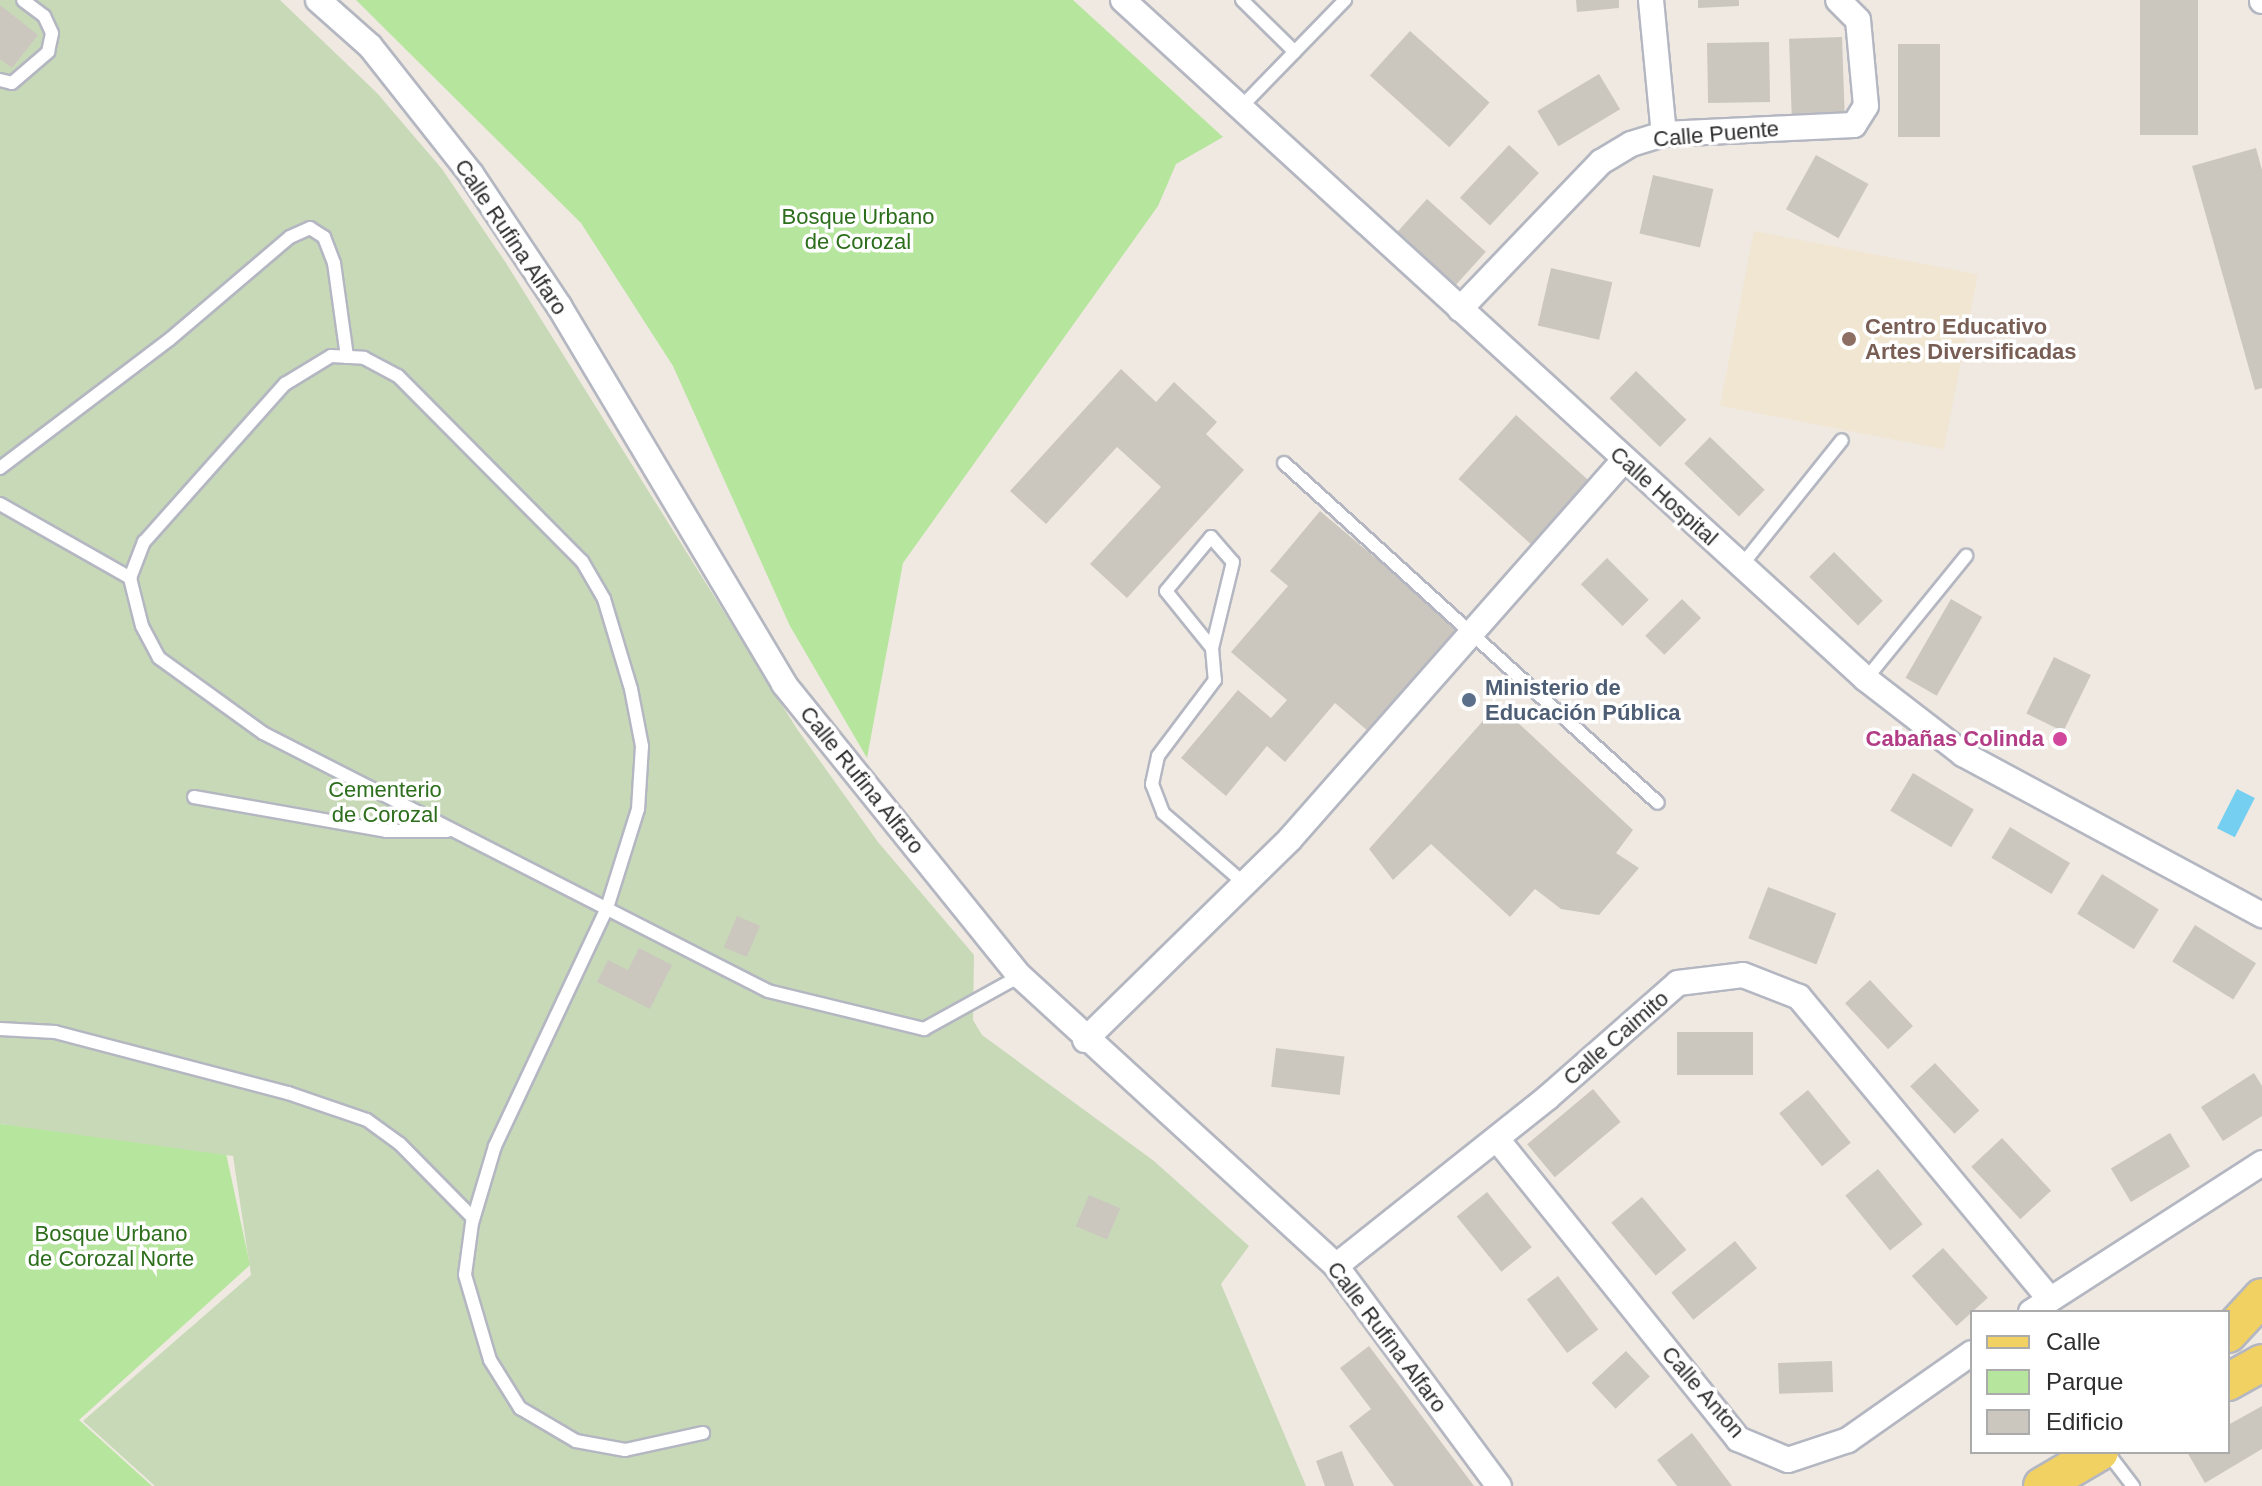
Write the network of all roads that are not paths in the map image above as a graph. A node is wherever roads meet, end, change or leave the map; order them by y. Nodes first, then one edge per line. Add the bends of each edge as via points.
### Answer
1 (23, 0) edge
2 (318, 0) edge
3 (1123, 0) edge
4 (1242, 0) edge
5 (1345, 0) edge
6 (1651, 0) edge
7 (1838, 0) edge
8 (1295, 52) junction
9 (0, 80) edge
10 (1242, 106) junction
11 (1664, 134) junction
12 (1460, 309) junction
13 (347, 357) junction
14 (1842, 440) dead end
15 (1624, 460) junction
16 (1284, 463) dead end
17 (0, 468) edge
18 (0, 504) edge
19 (1966, 556) dead end
20 (1741, 566) junction
21 (130, 578) junction
22 (1471, 632) junction
23 (1212, 648) junction
24 (1866, 679) junction
25 (194, 797) dead end
26 (1658, 803) dead end
27 (450, 831) junction
28 (1246, 885) junction
29 (607, 908) junction
30 (2262, 915) edge
31 (1020, 976) junction
32 (0, 1029) edge
33 (1085, 1040) junction
34 (1497, 1139) junction
35 (2262, 1163) edge
36 (473, 1218) junction
37 (1336, 1266) junction
38 (2262, 1297) edge
39 (2041, 1305) edge
40 (2230, 1332) edge
41 (1970, 1354) edge
42 (2262, 1363) edge
43 (2230, 1381) edge
44 (703, 1433) dead end
45 (2096, 1454) edge
46 (2109, 1454) edge
47 (2066, 1469) edge
48 (1499, 1486) edge
49 (2133, 1486) edge

1 - 9 lane via 44,16 52,33 48,52 12,83
2 - 31 street, Calle Rufina Alfaro via 370,46 471,174 559,306 784,684
3 - 10 street, Calle Hospital
4 - 8 lane
5 - 8 lane
6 - 11 street
7 - 11 street, Calle Puente via 1858,20 1866,106 1854,125
8 - 10 lane
10 - 12 street, Calle Hospital
11 - 12 street, Calle Puente via 1631,144 1601,162
12 - 15 street, Calle Hospital
13 - 17 lane via 334,263 324,237 310,228 290,237 170,339
13 - 21 lane via 331,356 285,384 144,542
13 - 29 lane via 364,358 398,376 582,561 604,599 642,746 638,809
14 - 20 lane
15 - 20 street, Calle Hospital
15 - 22 street
16 - 22 lane
18 - 21 lane
19 - 24 lane
20 - 24 street, Calle Hospital
21 - 27 lane via 142,626 159,658 263,733
22 - 26 lane
22 - 28 street
23 - 23 lane via 1233,562 1211,537 1166,591
23 - 28 lane via 1215,680 1158,756 1152,784 1163,813
24 - 30 street, Calle Hospital via 1963,754
25 - 27 lane via 386,831
27 - 29 lane
28 - 33 street
29 - 31 lane via 768,991 924,1029
29 - 36 lane via 495,1146
31 - 33 street, Calle Rufina Alfaro
32 - 36 lane via 55,1032 288,1093 367,1120 400,1144
33 - 37 street, Calle Rufina Alfaro
34 - 37 street, Calle Caimito
34 - 39 street, Calle Caimito via 1678,983 1743,975 1799,997
34 - 41 street, Calle Anton via 1738,1439 1788,1460 1848,1440
35 - 39 street
36 - 44 lane via 465,1275 490,1360 520,1408 576,1441 625,1450
37 - 48 street, Calle Rufina Alfaro
38 - 40 main road
42 - 43 main road
45 - 47 main road
46 - 49 lane

